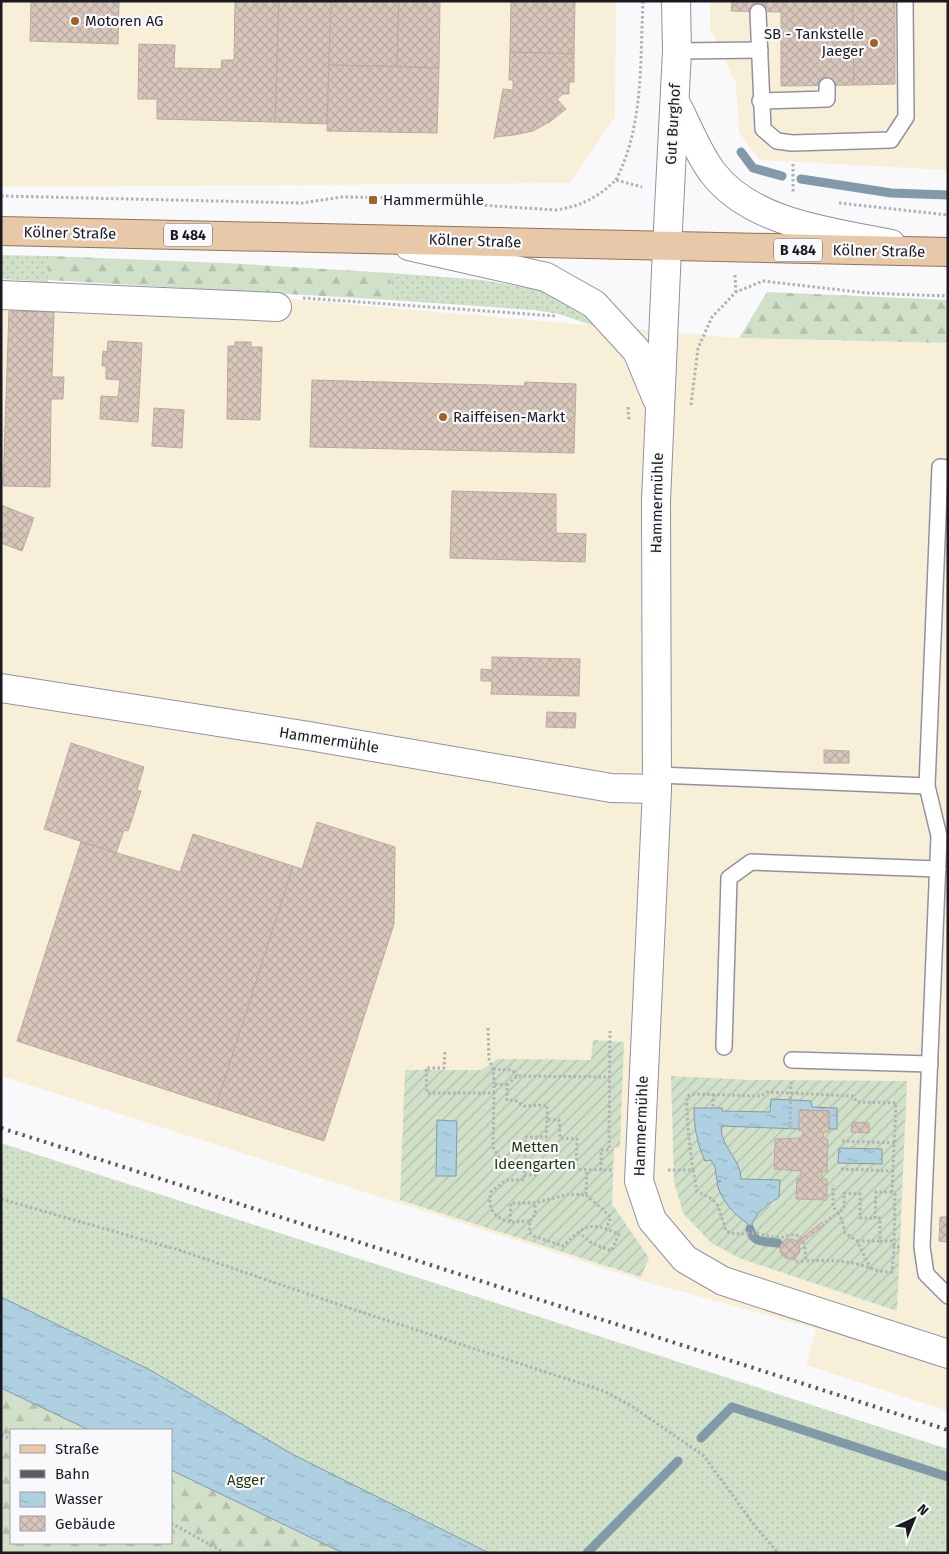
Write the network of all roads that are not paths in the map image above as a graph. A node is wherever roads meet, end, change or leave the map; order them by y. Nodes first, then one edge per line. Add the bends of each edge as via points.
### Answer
1 (676, 1) edge
2 (905, 1) edge
3 (758, 12) dead end
4 (760, 50) junction
5 (677, 51) junction
6 (827, 86) dead end
7 (760, 101) junction
8 (675, 102) junction
9 (1, 231) edge
10 (376, 239) junction
11 (667, 248) junction
12 (938, 252) edge
13 (1, 295) edge
14 (277, 307) road end
15 (660, 405) junction
16 (948, 468) edge
17 (1, 688) edge
18 (658, 782) junction
19 (928, 786) junction
20 (943, 836) edge
21 (938, 869) junction
22 (724, 1048) dead end
23 (792, 1060) dead end
24 (930, 1064) junction
25 (948, 1296) edge
26 (948, 1354) edge

1 - 5 street, Gut Burghof
2 - 7 lane via 906,117 891,140 792,144 777,141 763,129
3 - 4 lane
4 - 5 lane
4 - 7 lane
5 - 8 street, Gut Burghof
6 - 7 lane via 827,99
8 - 11 street, Gut Burghof
8 - 12 street via 713,173 739,198 794,224
9 - 10 main road, Kölner Straße / B 484
10 - 11 main road, Kölner Straße / B 484
10 - 15 street via 546,277 594,304 637,351
11 - 12 main road, Kölner Straße / B 484
11 - 15 street, Hammermühle
13 - 14 street
15 - 18 street, Hammermühle via 656,501
16 - 19 lane via 940,467
17 - 18 street, Hammermühle via 309,736 610,788
18 - 19 lane
18 - 26 street, Hammermühle via 639,1170 639,1181 652,1220 685,1259 723,1281
19 - 20 lane
20 - 21 lane
21 - 22 lane via 751,862 729,878
21 - 24 lane
23 - 24 lane
24 - 25 lane via 922,1258 926,1274

